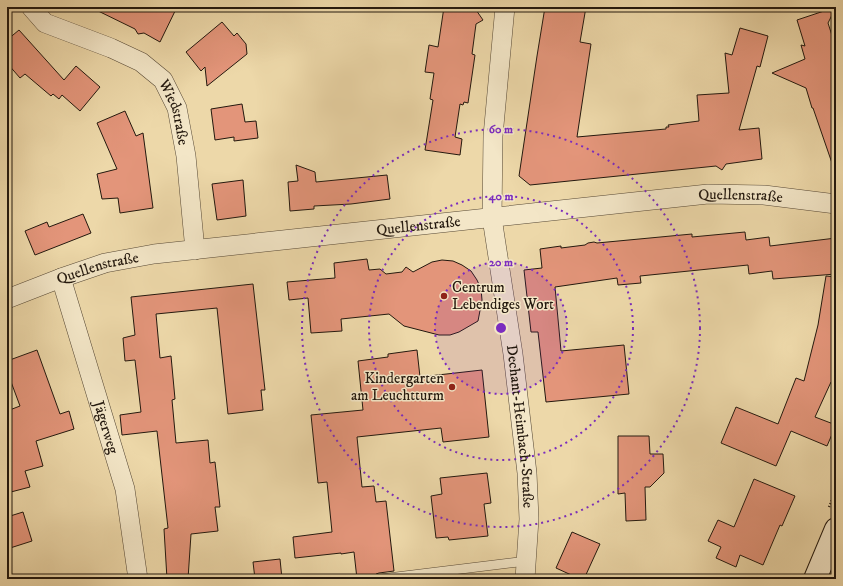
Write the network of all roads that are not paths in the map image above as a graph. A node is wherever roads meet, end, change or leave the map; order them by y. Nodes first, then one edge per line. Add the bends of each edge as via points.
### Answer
1 (31, 7) edge
2 (505, 7) edge
3 (836, 204) edge
4 (492, 218) junction
5 (195, 250) junction
6 (61, 278) junction
7 (7, 299) edge
8 (836, 529) edge
9 (526, 570) edge
10 (138, 579) edge
11 (380, 579) edge
12 (815, 579) edge

1 - 5 street, Wiedstraße via 45,23 141,62 163,80 177,108 186,156
2 - 4 street, Dechant-Heimbach-Straße via 493,136
3 - 4 street, Quellenstraße via 764,195 708,194
4 - 5 street, Quellenstraße
4 - 9 street, Dechant-Heimbach-Straße via 513,354 526,467 529,519
5 - 6 street, Quellenstraße via 105,263
6 - 7 street, Quellenstraße
6 - 10 street, Jägerweg via 124,489
8 - 12 main road
9 - 11 lane, Dechant-Heimbach-Straße

